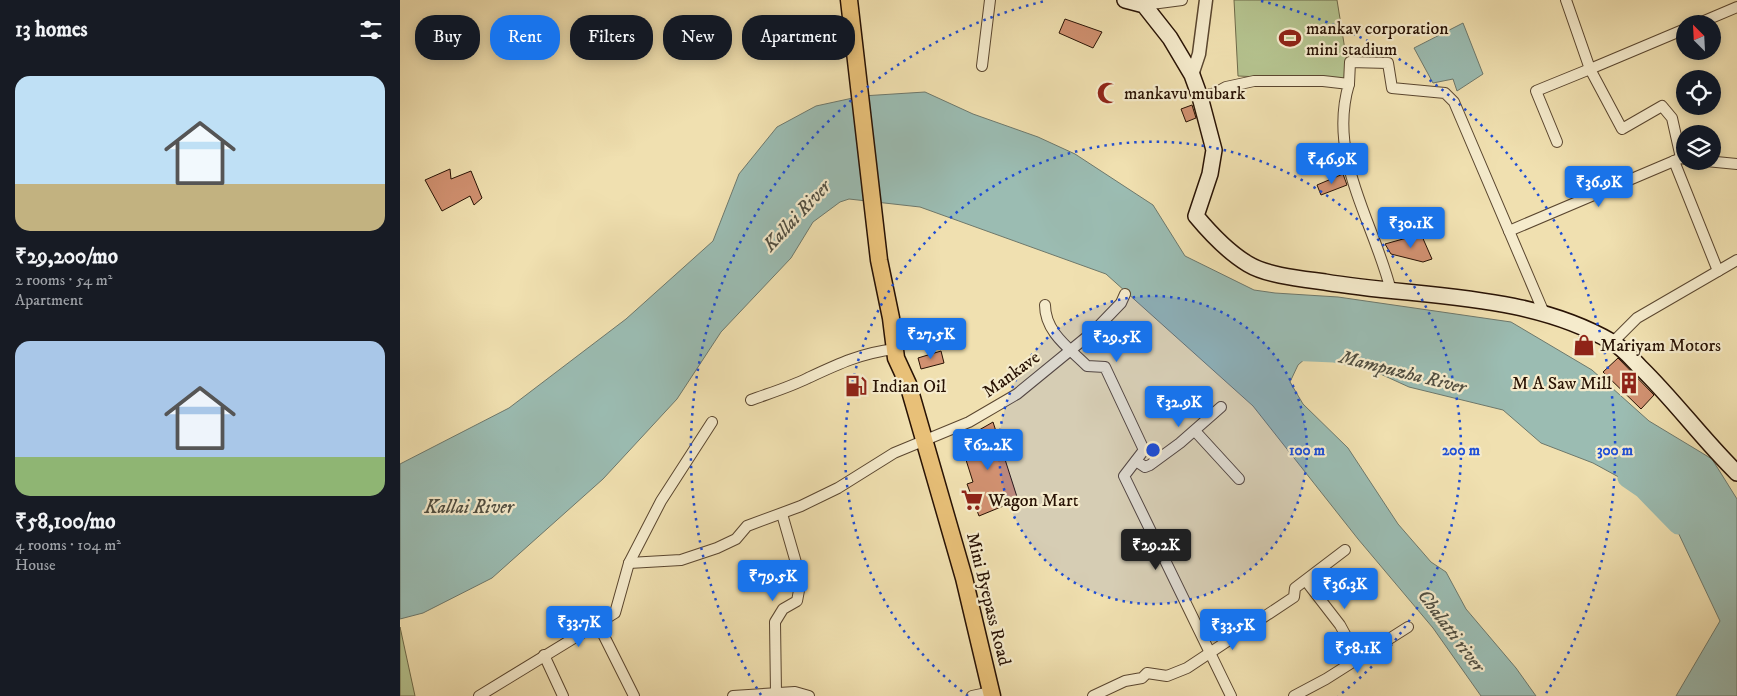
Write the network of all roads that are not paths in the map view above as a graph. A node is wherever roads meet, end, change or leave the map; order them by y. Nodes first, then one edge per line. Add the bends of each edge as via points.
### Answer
1 (990, 0) edge
2 (1125, 0) edge
3 (1182, 0) edge
4 (1206, 0) edge
5 (1566, 0) edge
6 (1144, 5) junction
7 (850, 6) edge
8 (1737, 7) edge
9 (1718, 15) edge
10 (1676, 33) edge
11 (982, 66) dead end
12 (1590, 69) junction
13 (1192, 75) junction
14 (1349, 84) junction
15 (1200, 96) junction
16 (1676, 138) edge
17 (1557, 142) dead end
18 (1676, 161) edge
19 (1721, 162) edge
20 (1737, 164) edge
21 (1684, 170) edge
22 (1509, 231) junction
23 (1737, 260) edge
24 (1718, 271) junction
25 (1391, 291) junction
26 (1125, 294) dead end
27 (1045, 305) dead end
28 (1544, 313) junction
29 (1613, 342) junction
30 (895, 348) junction
31 (1070, 349) junction
32 (751, 400) dead end
33 (1221, 407) dead end
34 (712, 422) dead end
35 (1194, 431) junction
36 (924, 442) junction
37 (1136, 461) junction
38 (1737, 473) edge
39 (1239, 478) dead end
40 (782, 514) junction
41 (1345, 550) dead end
42 (629, 563) junction
43 (1306, 581) junction
44 (597, 622) junction
45 (1408, 627) dead end
46 (1210, 654) junction
47 (544, 655) junction
48 (1358, 658) junction
49 (776, 693) junction
50 (992, 694) edge
51 (479, 696) edge
52 (563, 696) edge
53 (634, 696) edge
54 (733, 696) edge
55 (809, 696) edge
56 (972, 696) edge
57 (1093, 696) edge
58 (1231, 696) edge
59 (1294, 696) edge

1 - 11 street
2 - 6 main road
3 - 6 street
4 - 13 street via 1199,54
5 - 12 street
6 - 13 main road via 1170,38
7 - 30 main road, Mini Byepass Road via 874,223
8 - 9 street
10 - 12 street
12 - 16 street via 1622,129 1662,106 1672,118
12 - 17 street via 1536,91
13 - 15 main road
14 - 15 street via 1323,80 1254,81
14 - 22 street via 1350,62 1388,63 1392,88 1445,93 1454,102
14 - 25 street via 1343,104 1347,158 1357,198
15 - 25 main road via 1214,150 1196,216 1217,240 1250,265 1286,276
18 - 22 street
19 - 20 street
21 - 24 street
22 - 28 street
23 - 24 street
24 - 29 street via 1637,318
25 - 28 main road via 1459,297
26 - 31 street, Mankave via 1121,303 1094,330
27 - 31 street via 1045,319
28 - 29 main road
29 - 38 main road via 1664,391
30 - 32 street via 871,352 831,366
30 - 36 main road, Mini Byepass Road
31 - 36 street, Mankave via 1017,394 969,422
31 - 37 street via 1087,366 1105,367 1144,450
33 - 35 street
34 - 42 street via 661,501
35 - 37 street via 1150,465 1145,467
35 - 39 street
36 - 40 street, Mankave via 894,453 838,488
36 - 50 main road, Mini Byepass Road via 964,578
37 - 46 street via 1124,476
40 - 42 street, Mankave via 747,526 736,539 703,554 681,560
40 - 49 street via 802,580 797,601 783,610 775,622
41 - 43 street
42 - 44 street via 615,613
43 - 46 street via 1295,588 1294,597
43 - 48 street via 1340,625
44 - 47 street
44 - 53 street
45 - 48 street
46 - 57 street via 1167,676 1147,673 1142,678 1125,680
46 - 58 street
47 - 51 street
47 - 52 street
48 - 59 street
49 - 54 street
49 - 55 street via 795,692
50 - 56 street

